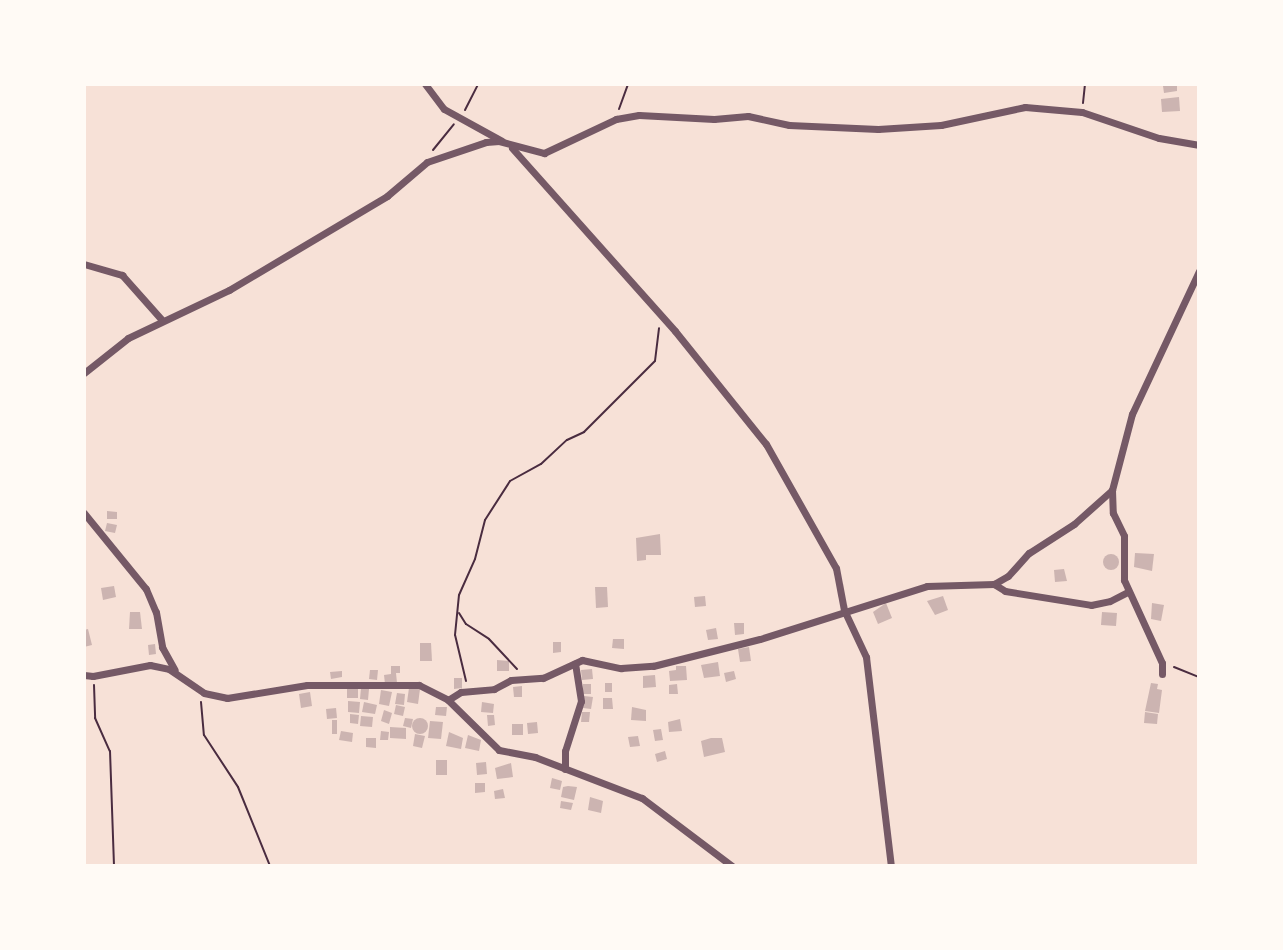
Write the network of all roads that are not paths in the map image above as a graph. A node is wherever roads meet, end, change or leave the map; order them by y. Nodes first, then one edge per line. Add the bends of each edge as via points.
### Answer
1 (425, 84) edge
2 (510, 145) junction
3 (1199, 145) edge
4 (84, 264) edge
5 (1199, 271) edge
6 (162, 320) junction
7 (84, 373) edge
8 (1112, 490) junction
9 (84, 513) edge
10 (994, 584) junction
11 (1128, 592) junction
12 (844, 610) junction
13 (575, 663) junction
14 (177, 673) junction
15 (1162, 674) dead end
16 (84, 675) edge
17 (448, 700) junction
18 (565, 769) junction
19 (732, 866) edge
20 (891, 866) edge

1 - 2 street via 444,109
2 - 3 street via 544,153 616,119 639,115 748,116 789,125 878,129 941,125 1025,107 1082,112 1159,138
2 - 6 street via 486,142 441,154 387,196 326,233 229,290
2 - 12 street via 772,453 836,568
4 - 6 street via 122,275
5 - 8 street via 1132,414
6 - 7 street via 128,338
8 - 10 street
8 - 11 street via 1113,513 1124,536
9 - 14 street via 146,589 162,647
10 - 11 street via 1005,591 1091,605
10 - 12 street via 927,586
11 - 15 street via 1141,612
12 - 13 street via 760,639 653,666
12 - 20 street via 866,657
13 - 17 street via 543,678 511,680
13 - 18 street via 581,701 565,751
14 - 16 street via 150,665
14 - 17 street via 200,689 227,698 307,685 411,684
17 - 18 street via 499,750
18 - 19 street via 642,798

